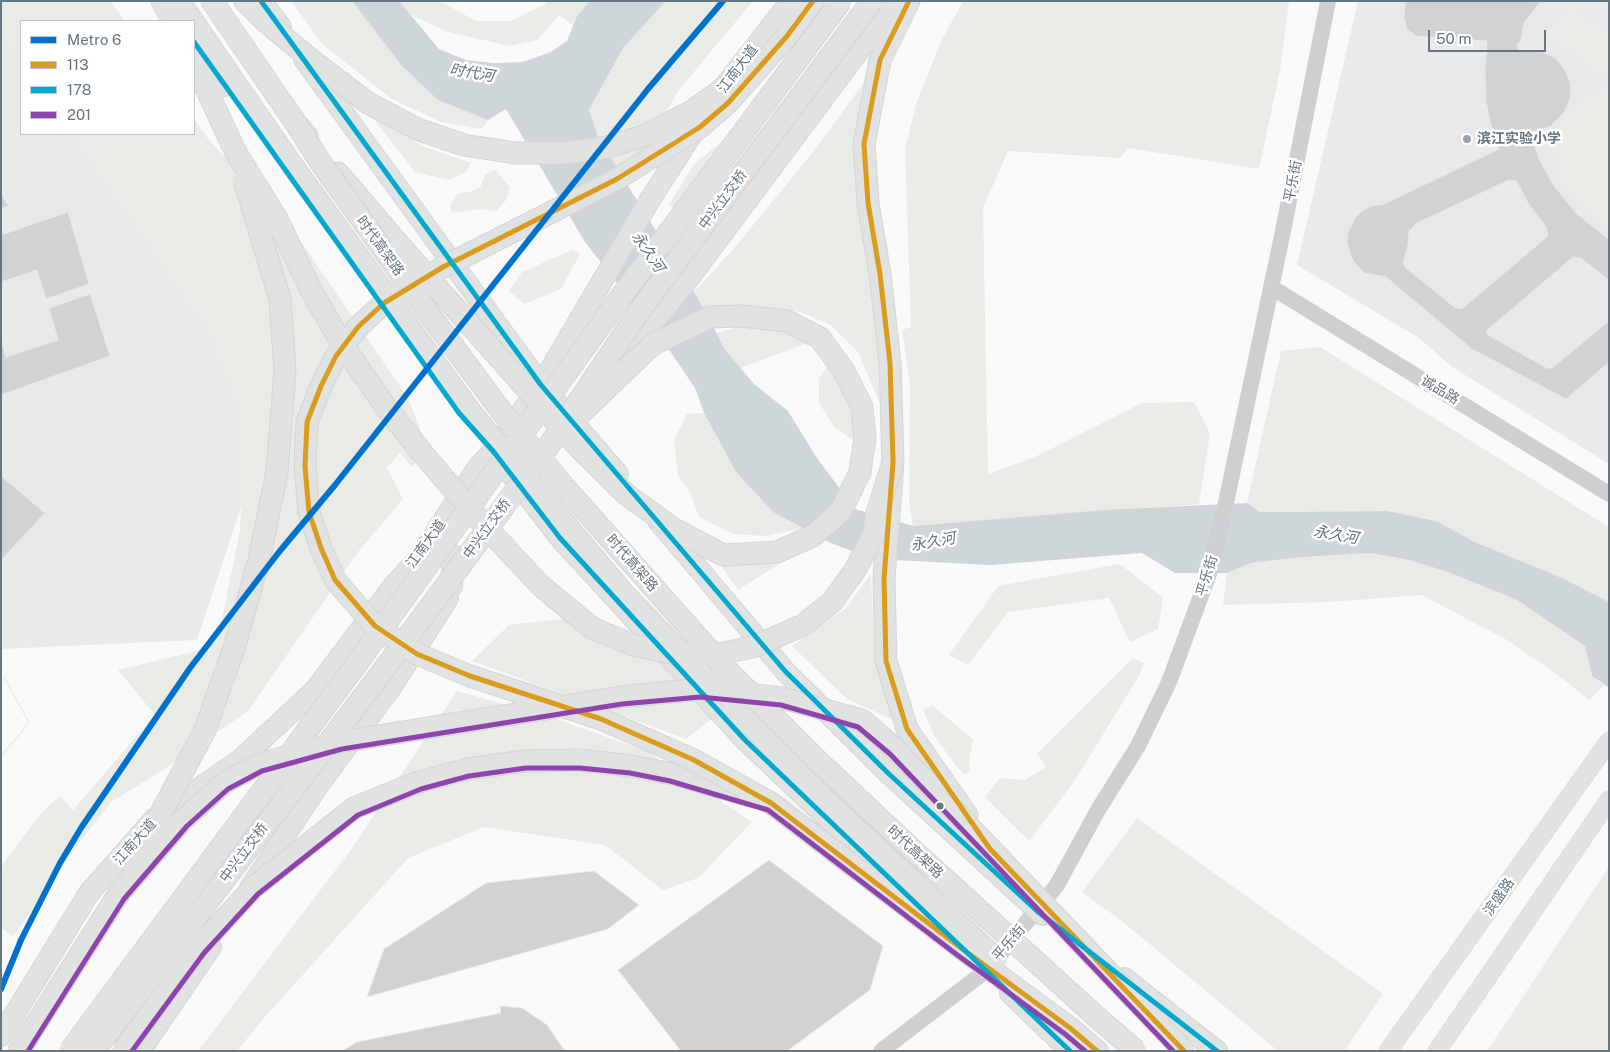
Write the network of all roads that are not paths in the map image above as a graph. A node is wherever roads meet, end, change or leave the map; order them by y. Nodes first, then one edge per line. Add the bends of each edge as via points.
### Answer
1 (163, 1) edge
2 (179, 1) edge
3 (212, 1) edge
4 (245, 1) edge
5 (261, 1) edge
6 (791, 1) edge
7 (813, 1) edge
8 (841, 1) edge
9 (872, 1) edge
10 (896, 1) edge
11 (909, 1) edge
12 (1328, 1) edge
13 (172, 20) edge
14 (177, 20) edge
15 (192, 20) edge
16 (195, 25) edge
17 (787, 36) junction
18 (195, 43) edge
19 (195, 64) edge
20 (295, 122) junction
21 (235, 151) junction
22 (1271, 287) junction
23 (541, 385) junction
24 (570, 420) junction
25 (550, 444) junction
26 (493, 450) junction
27 (894, 462) junction
28 (524, 492) junction
29 (1609, 494) edge
30 (419, 558) junction
31 (452, 590) junction
32 (1609, 742) edge
33 (1609, 800) edge
34 (772, 803) junction
35 (990, 848) junction
36 (118, 895) junction
37 (1037, 911) junction
38 (987, 970) junction
39 (1070, 1028) junction
40 (1, 1036) edge
41 (19, 1051) edge
42 (70, 1051) edge
43 (94, 1051) edge
44 (123, 1051) edge
45 (140, 1051) edge
46 (881, 1051) edge
47 (1070, 1051) edge
48 (1097, 1051) edge
49 (1136, 1051) edge
50 (1184, 1051) edge
51 (1217, 1051) edge
52 (1388, 1051) edge
53 (1437, 1051) edge

1 - 13 highway
1 - 14 main road
2 - 15 highway, 时代高架路
3 - 20 highway, 时代高架路
4 - 17 highway, bridge via 314,62 368,103 417,129 464,145 515,154 603,148 644,136 692,111 740,77
5 - 23 main road
6 - 23 main road, 江南大道 via 725,84 651,198
7 - 17 highway
8 - 42 highway, 中兴立交桥, bridge
9 - 25 highway, 中兴立交桥, bridge via 643,306
10 - 24 main road via 690,277 607,380
11 - 27 highway via 880,60 864,144 868,203 890,363
12 - 22 street, 平乐街
16 - 39 highway, 时代高架路, bridge via 472,414 625,595 820,795
17 - 34 highway, bridge via 728,103 700,127 617,179 443,267 384,303 358,327 336,356 321,386 308,422 305,467 309,512 335,580 375,626 417,654 470,676 601,719 694,760
18 - 26 main road via 459,414
19 - 21 highway
20 - 25 highway, bridge via 421,269 556,421 562,428 568,435 575,442 581,450 627,495 674,529 723,555 777,552 814,536 841,511 860,472 865,438 862,407 844,370 820,338 787,321 741,316 710,317 652,345 584,410 564,430
20 - 49 highway, 时代高架路, bridge via 355,211 502,412 725,668 902,840
21 - 27 highway, bridge via 277,219 311,290 342,344 386,406 485,526 541,586 592,628 633,645 676,654 720,654 756,646 803,625 832,602 856,570 873,536
21 - 36 highway, bridge via 280,299 285,371 277,472 259,560 235,645 205,730
22 - 29 street, 诚品路
22 - 37 street, 平乐街 via 1209,574 1168,682 1138,746 1057,885
23 - 24 main road
23 - 26 main road, 江南大道
24 - 28 main road
24 - 37 main road via 785,671 888,773
25 - 43 highway, 中兴立交桥, bridge
26 - 28 main road
26 - 30 main road, 江南大道 via 478,467
27 - 35 highway, bridge via 884,580 886,661 907,729
28 - 31 main road
28 - 38 main road via 560,538 745,740
30 - 31 main road via 453,555
30 - 40 main road, 江南大道 via 315,690 240,760 154,819 90,893
31 - 45 main road via 392,686 320,783
32 - 52 main road, 滨盛路
33 - 53 main road
34 - 39 highway, bridge
34 - 44 highway, bridge via 672,774 580,760 525,761 468,769 419,782 354,808 253,888 198,948
35 - 36 highway, bridge via 896,749 862,720 782,698 700,689 622,697 340,742 259,764 224,782 182,821
35 - 50 highway, bridge
36 - 41 highway
37 - 38 street, 平乐街
37 - 51 main road
38 - 46 street, 平乐街
38 - 47 main road
39 - 48 highway, 时代高架路

